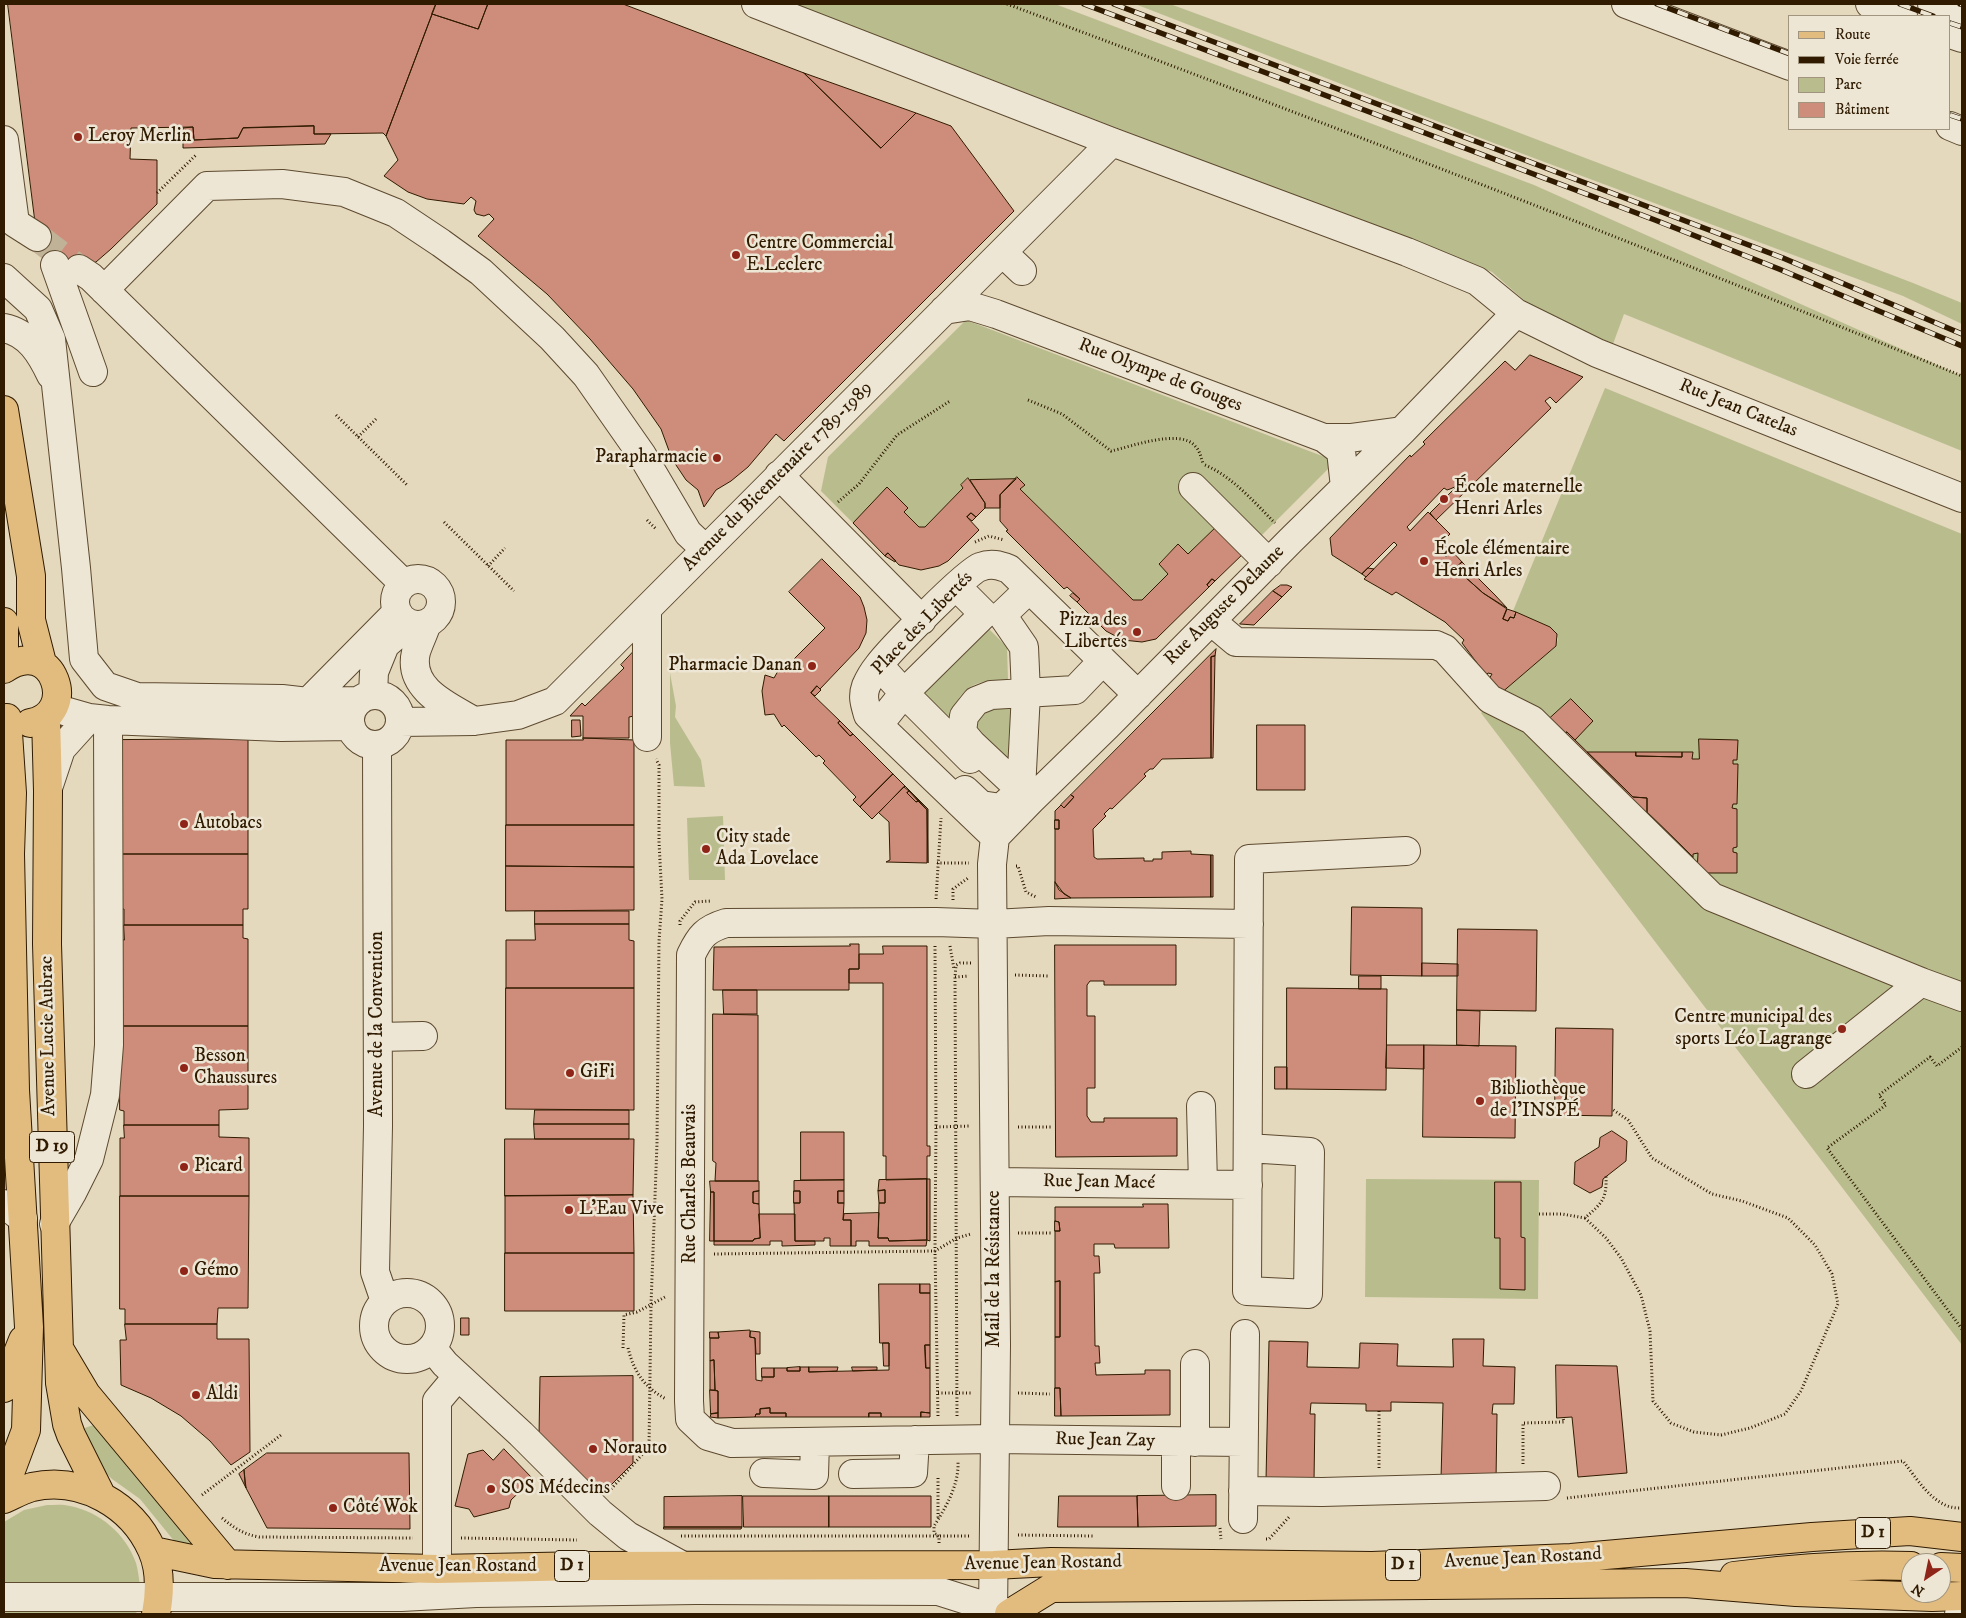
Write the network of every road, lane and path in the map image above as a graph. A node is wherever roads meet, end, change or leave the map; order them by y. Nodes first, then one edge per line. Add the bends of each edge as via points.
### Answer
1 (756, 4) edge
2 (1007, 4) edge
3 (1626, 4) edge
4 (1870, 4) edge
5 (1932, 4) edge
6 (1900, 15) edge
7 (1962, 15) edge
8 (1788, 65) edge
9 (4, 140) edge
10 (1112, 142) junction
11 (197, 154) dead end
12 (157, 193) dead end
13 (37, 237) tunnel mouth
14 (1007, 261) junction
15 (4, 278) edge
16 (104, 290) junction
17 (944, 310) junction
18 (1516, 313) junction
19 (996, 314) junction
20 (4, 328) edge
21 (93, 372) dead end
22 (1962, 376) edge
23 (54, 384) junction
24 (1028, 400) dead end
25 (950, 401) dead end
26 (4, 410) edge
27 (336, 415) dead end
28 (376, 419) dead end
29 (1402, 431) junction
30 (358, 437) junction
31 (1324, 438) junction
32 (1197, 471) junction
33 (779, 475) junction
34 (407, 485) dead end
35 (1345, 487) junction
36 (1962, 498) edge
37 (834, 506) dead end
38 (647, 520) dead end
39 (444, 522) dead end
40 (654, 528) dead end
41 (1280, 528) dead end
42 (505, 548) dead end
43 (706, 549) junction
44 (1268, 563) junction
45 (488, 566) junction
46 (404, 584) junction
47 (514, 591) dead end
48 (962, 592) dead end
49 (1023, 595) dead end
50 (647, 609) junction
51 (993, 614) junction
52 (411, 619) junction
53 (922, 620) junction
54 (1211, 621) junction
55 (4, 622) edge
56 (4, 655) edge
57 (42, 663) junction
58 (1096, 668) dead end
59 (4, 669) edge
60 (884, 670) dead end
61 (904, 693) junction
62 (1026, 693) junction
63 (1138, 695) junction
64 (308, 702) junction
65 (361, 708) junction
66 (50, 712) junction
67 (5, 716) edge
68 (884, 718) dead end
69 (98, 719) junction
70 (474, 721) junction
71 (400, 722) junction
72 (647, 737) joint
73 (377, 745) junction
74 (48, 791) junction
75 (1018, 794) junction
76 (941, 815) dead end
77 (996, 837) junction
78 (1406, 851) dead end
79 (937, 862) junction
80 (971, 864) dead end
81 (1012, 865) dead end
82 (1041, 899) dead end
83 (936, 906) dead end
84 (994, 924) junction
85 (1249, 924) junction
86 (935, 942) dead end
87 (1007, 975) dead end
88 (1050, 976) dead end
89 (955, 977) dead end
90 (1920, 982) junction
91 (1962, 997) edge
92 (423, 1036) dead end
93 (378, 1037) junction
94 (1962, 1047) edge
95 (1806, 1074) dead end
96 (9, 1099) edge
97 (1201, 1106) dead end
98 (1612, 1109) dead end
99 (957, 1126) junction
100 (936, 1127) junction
101 (979, 1127) dead end
102 (1015, 1127) dead end
103 (1052, 1127) dead end
104 (1248, 1148) junction
105 (1606, 1176) dead end
106 (995, 1182) junction
107 (1203, 1184) junction
108 (1248, 1185) junction
109 (13, 1211) edge
110 (1539, 1214) dead end
111 (1585, 1218) junction
112 (54, 1224) junction
113 (976, 1232) dead end
114 (1015, 1233) dead end
115 (1052, 1233) dead end
116 (957, 1238) junction
117 (935, 1251) junction
118 (691, 1254) junction
119 (671, 1296) dead end
120 (385, 1301) junction
121 (651, 1305) junction
122 (29, 1327) junction
123 (1962, 1329) edge
124 (1245, 1334) dead end
125 (432, 1348) junction
126 (60, 1349) junction
127 (1195, 1364) dead end
128 (458, 1376) junction
129 (4, 1388) edge
130 (651, 1390) junction
131 (938, 1393) junction
132 (976, 1393) dead end
133 (1016, 1393) dead end
134 (958, 1394) junction
135 (1050, 1394) dead end
136 (669, 1401) dead end
137 (1379, 1411) dead end
138 (1563, 1418) dead end
139 (957, 1420) dead end
140 (938, 1421) dead end
141 (281, 1435) dead end
142 (995, 1439) junction
143 (914, 1440) junction
144 (815, 1442) junction
145 (1196, 1442) junction
146 (1243, 1442) junction
147 (958, 1456) dead end
148 (938, 1472) dead end
149 (764, 1473) dead end
150 (853, 1474) dead end
151 (7, 1481) edge
152 (1176, 1486) dead end
153 (1544, 1486) joint
154 (196, 1488) dead end
155 (1378, 1491) junction
156 (1243, 1492) junction
157 (606, 1494) dead end
158 (101, 1495) junction
159 (202, 1496) junction
160 (4, 1499) edge
161 (208, 1503) dead end
162 (220, 1516) dead end
163 (938, 1519) junction
164 (1232, 1523) joint
165 (673, 1536) dead end
166 (939, 1536) junction
167 (969, 1536) dead end
168 (1962, 1537) edge
169 (418, 1538) dead end
170 (453, 1538) dead end
171 (1221, 1539) dead end
172 (583, 1540) dead end
173 (939, 1545) dead end
174 (153, 1551) junction
175 (228, 1565) junction
176 (994, 1565) junction
177 (683, 1566) junction
178 (1901, 1566) edge
179 (437, 1569) junction
180 (1685, 1583) junction
181 (1962, 1596) edge
182 (4, 1597) edge
183 (158, 1606) edge
184 (1962, 1609) edge
185 (1003, 1613) edge
186 (1958, 1614) edge

1 - 10 street, Rue Jean Catelas
2 - 22 path via 1468,180
3 - 8 street
4 - 6 street
5 - 7 street
9 - 13 street via 15,223
10 - 14 street, Avenue du Bicentenaire 1789-1989
10 - 18 street, Rue Jean Catelas via 1477,281
11 - 12 path
14 - 17 street, Avenue du Bicentenaire 1789-1989
14 - 19 street via 987,275 985,293
15 - 23 street via 38,309 51,339
16 - 21 street via 67,267
16 - 43 street via 207,186 282,184 344,192 396,213 481,272 586,374 642,455 688,533
16 - 46 street
17 - 19 street, Rue Olympe de Gouges via 970,306
17 - 33 street, Avenue du Bicentenaire 1789-1989
18 - 29 street, Rue Auguste Delaune
18 - 36 street, Rue Jean Catelas via 1597,353
19 - 31 street, Rue Olympe de Gouges
20 - 23 street via 24,337 40,353
23 - 64 street via 84,659 105,686 137,697
24 - 32 path via 1062,414 1111,451 1138,443 1184,439 1194,444 1201,454
25 - 37 path via 897,435 859,484
26 - 57 main road, Avenue Lucie Aubrac via 31,576 31,620
27 - 30 path
28 - 30 path
29 - 31 street, Rue Olympe de Gouges
29 - 35 street, Rue Auguste Delaune
30 - 34 path
31 - 35 street, Rue Olympe de Gouges via 1341,451
32 - 41 path via 1216,469
32 - 44 street
33 - 43 street, Avenue du Bicentenaire 1789-1989
33 - 53 street
35 - 44 street, Rue Auguste Delaune
38 - 40 path
39 - 45 path
42 - 45 path
43 - 50 street, Avenue du Bicentenaire 1789-1989
44 - 54 street, Rue Auguste Delaune
45 - 47 path
46 - 52 street via 396,594 395,603
46 - 52 street via 417,579 426,581 438,593 440,601 435,618
48 - 51 street
49 - 51 street
50 - 70 street, Avenue du Bicentenaire 1789-1989 via 555,701 518,715
50 - 72 street
51 - 61 street
51 - 62 street via 1024,647
52 - 64 street
52 - 65 street via 385,645
52 - 70 street via 415,671 420,682 432,696
53 - 63 street, Place des Libertés via 969,573 995,564 1009,569
53 - 77 street, Place des Libertés via 878,665 863,699 868,715
54 - 63 street, Rue Auguste Delaune
54 - 90 street via 1236,642 1436,645 1446,649 1490,699 1532,720 1712,897
55 - 56 main road
57 - 59 main road via 28,659 14,662
57 - 66 main road, Avenue Lucie Aubrac via 57,683 57,696
58 - 62 street via 1075,690
60 - 61 street
61 - 68 street
61 - 75 street via 972,784
62 - 75 street
62 - 75 street via 991,695 976,701 964,716 962,732
63 - 77 street, Rue Auguste Delaune
64 - 65 street
65 - 69 street via 281,727
65 - 71 street via 386,698 393,702
65 - 73 street via 356,736 363,742
66 - 67 main road, Avenue Lucie Aubrac via 36,722 26,724
66 - 69 street
66 - 74 main road, Avenue Lucie Aubrac / D 19
67 - 96 main road, Avenue Lucie Aubrac / D 19 via 12,793
69 - 74 street via 61,749
69 - 112 street via 109,1045 105,1094 89,1159
70 - 71 street, Avenue du Bicentenaire 1789-1989
71 - 73 street via 396,735
72 - 121 path via 659,765 662,899 658,1143
73 - 93 street, Avenue de la Convention
74 - 112 main road, Avenue Lucie Aubrac / D 19 via 47,944
76 - 79 path
77 - 84 street via 992,864
78 - 85 street via 1249,859
79 - 80 path
79 - 83 path
81 - 82 path via 1018,866 1026,892
84 - 85 street, Rue Charles Beauvais via 1049,921
84 - 106 street, Mail de la Résistance
84 - 118 street, Rue Charles Beauvais via 726,923 712,927 698,940 691,955
85 - 104 street
86 - 100 path
87 - 88 path
89 - 99 path
90 - 91 street
90 - 95 street
92 - 93 street
93 - 120 street, Avenue de la Convention via 375,1272
94 - 123 path via 1937,1066 1930,1058 1879,1095 1886,1104 1827,1148
96 - 109 main road, Avenue Lucie Aubrac / D 19
97 - 107 street
98 - 111 path via 1628,1120 1652,1158 1712,1194 1742,1200 1788,1218 1815,1245 1832,1274 1838,1304 1801,1391 1784,1414 1750,1428 1721,1435 1694,1432 1671,1423 1653,1401 1650,1331 1641,1295 1621,1258
99 - 100 path
99 - 101 path
99 - 116 path
100 - 117 path
102 - 103 path
104 - 108 street
104 - 108 street via 1310,1152 1308,1294 1248,1291
105 - 111 path via 1607,1192 1602,1203
106 - 107 street, Rue Jean Macé
106 - 142 street, Mail de la Résistance
107 - 108 street, Rue Jean Macé
109 - 122 main road, Avenue Lucie Aubrac / D 19
110 - 111 path
112 - 126 main road, Avenue Lucie Aubrac / D 19
113 - 116 path
114 - 115 path
116 - 117 path
116 - 134 path
117 - 118 path
117 - 131 path
118 - 144 street, Rue Charles Beauvais via 690,1419 708,1436 732,1443
119 - 121 path
120 - 125 street via 394,1296 414,1294 431,1304 440,1330
120 - 125 street via 375,1317 374,1327 375,1336 386,1352 405,1360
121 - 130 path
121 - 130 path via 624,1315 625,1348 632,1367
122 - 129 main road
122 - 151 main road, Avenue Lucie Aubrac / D 19 via 28,1417
124 - 146 street
125 - 128 street
126 - 158 main road, Avenue Lucie Aubrac / D 19 via 60,1383 67,1424
126 - 175 main road via 86,1394
127 - 145 street
128 - 177 street via 600,1513 628,1536
128 - 179 street via 437,1401
130 - 136 path
130 - 157 path via 649,1447
131 - 134 path
131 - 140 path
132 - 134 path
133 - 135 path
134 - 139 path
137 - 155 path
138 - 153 path via 1564,1422 1523,1423 1523,1465 1529,1476
141 - 159 path
142 - 143 street, Rue Charles Beauvais
142 - 145 street, Rue Jean Zay
142 - 176 street, Mail de la Résistance
143 - 144 street, Rue Charles Beauvais
143 - 150 street via 914,1474
144 - 149 street via 814,1475
145 - 146 street, Rue Jean Zay
145 - 152 street
146 - 156 street
147 - 163 path via 954,1488
148 - 163 path
153 - 155 street
154 - 159 path
155 - 156 street
156 - 164 street
158 - 160 main road via 76,1487 54,1485 29,1488
158 - 174 main road via 123,1509 140,1528
159 - 161 path
162 - 169 path via 243,1534 259,1537
163 - 166 path via 934,1533
164 - 171 path
165 - 166 path
166 - 167 path
166 - 173 path
168 - 176 main road, Avenue Jean Rostand / D 1 via 1910,1531 1571,1558 1372,1566 1051,1562
170 - 172 path
174 - 175 main road, Avenue Jean Rostand / D 1
174 - 183 main road via 158,1574
175 - 179 main road, Avenue Jean Rostand / D 1
176 - 177 main road, Avenue Jean Rostand / D 1
176 - 185 street, Mail de la Résistance
177 - 179 main road, Avenue Jean Rostand / D 1
178 - 180 main road via 1792,1568
180 - 181 main road, Avenue Jean Rostand / D 1 via 1796,1592
180 - 185 main road, Avenue Jean Rostand / D 1 via 1050,1588
182 - 183 street
183 - 185 street via 476,1593 938,1590
184 - 186 street

